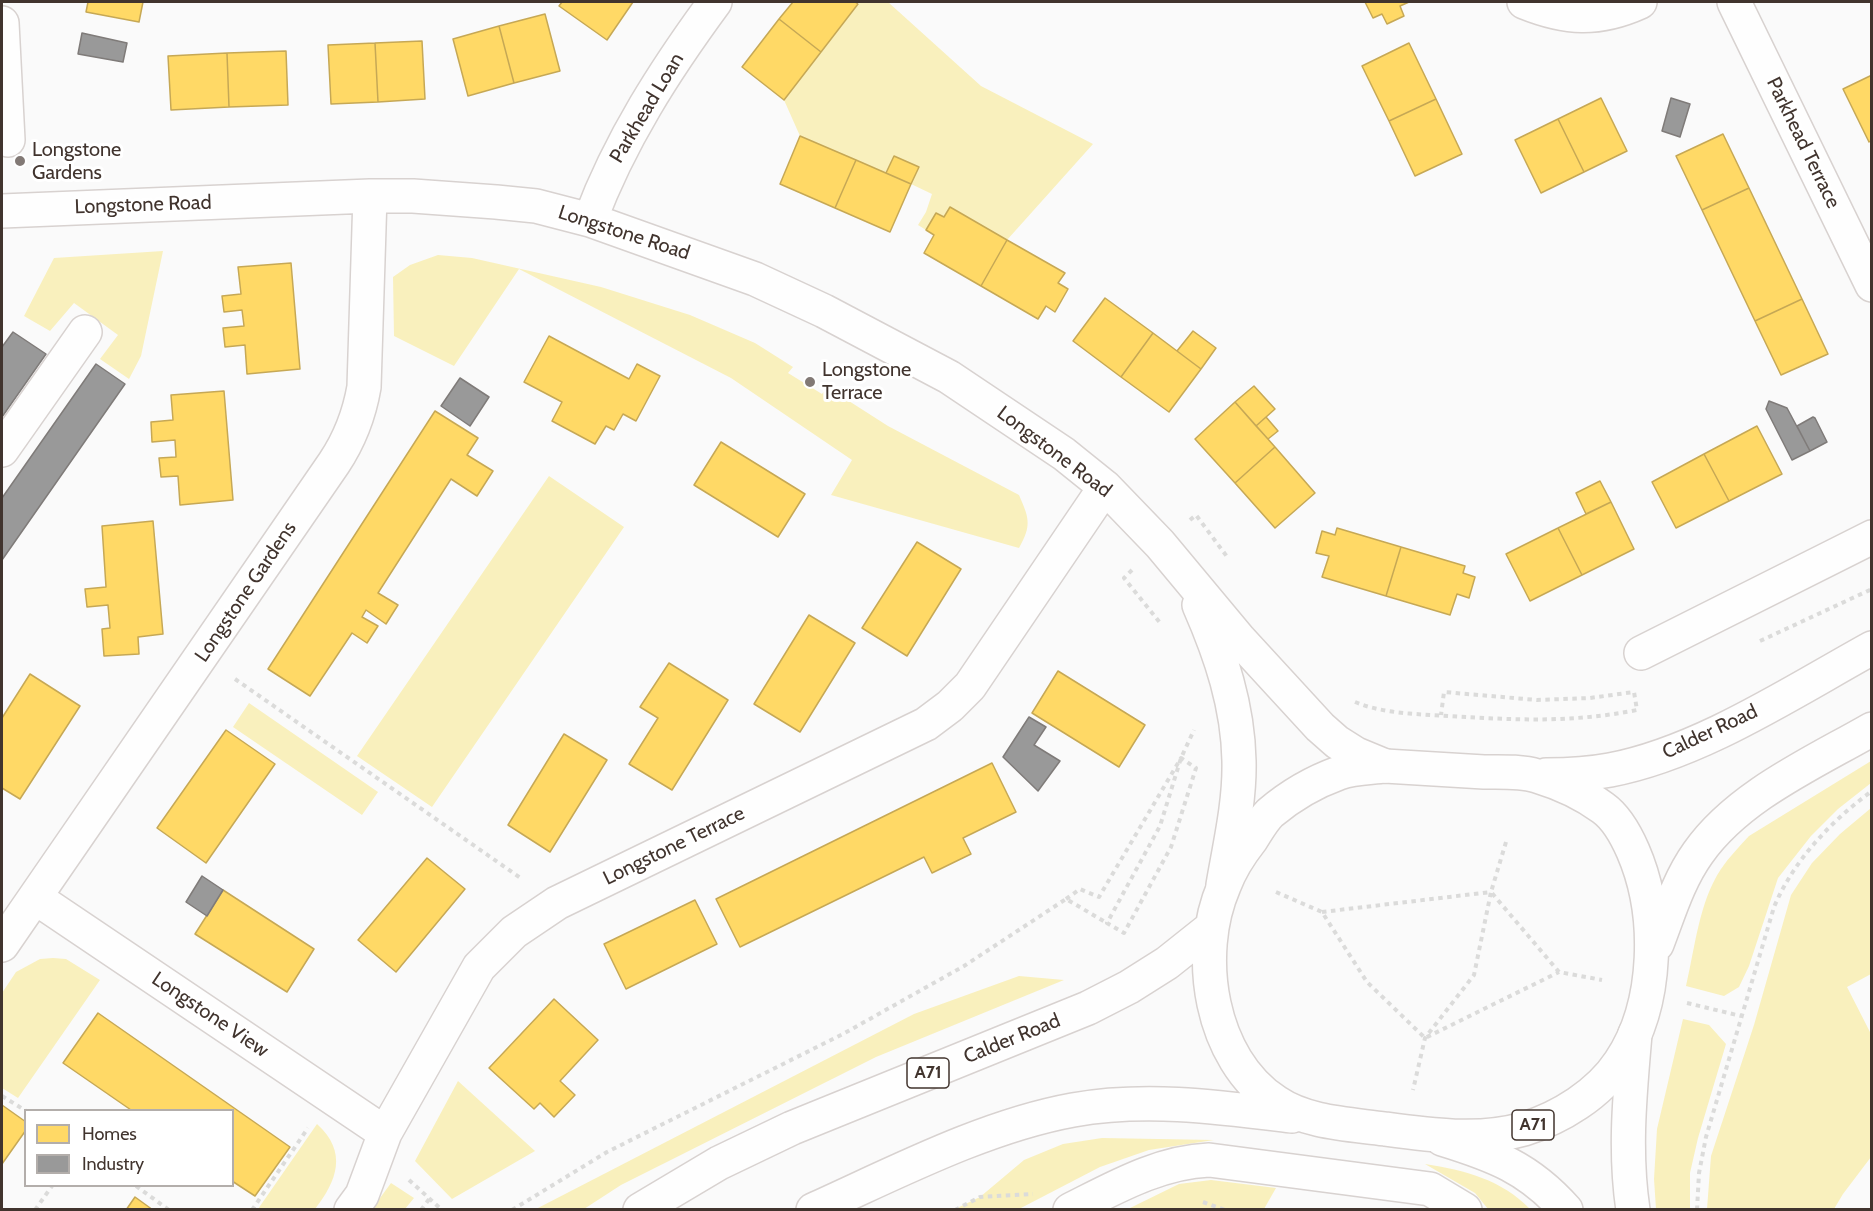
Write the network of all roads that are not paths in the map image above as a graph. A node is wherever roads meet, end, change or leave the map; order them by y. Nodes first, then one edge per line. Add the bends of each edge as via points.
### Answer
1 (716, 2) edge
2 (1524, 2) edge
3 (1640, 2) edge
4 (1734, 2) edge
5 (2, 23) edge
6 (8, 140) dead end
7 (370, 196) junction
8 (2, 211) edge
9 (590, 220) junction
10 (1872, 285) edge
11 (85, 332) dead end
12 (2, 450) edge
13 (1105, 487) junction
14 (1872, 537) edge
15 (1187, 579) junction
16 (1872, 648) edge
17 (1641, 653) dead end
18 (1872, 729) edge
19 (1384, 766) junction
20 (1535, 776) junction
21 (1223, 887) junction
22 (36, 898) junction
23 (1211, 928) junction
24 (2, 945) edge
25 (1651, 960) junction
26 (1635, 1034) junction
27 (1317, 1119) junction
28 (385, 1132) junction
29 (1430, 1135) junction
30 (351, 1209) edge
31 (640, 1209) edge
32 (813, 1209) edge
33 (1070, 1209) edge
34 (1466, 1209) edge
35 (1566, 1209) edge
36 (1633, 1209) edge

1 - 9 street, Parkhead Loan via 630,131
2 - 3 street via 1567,16 1586,16 1608,14
4 - 10 street, Parkhead Terrace
5 - 6 street
7 - 8 street, Longstone Road
7 - 9 street, Longstone Road via 536,206
7 - 22 street, Longstone Gardens via 366,358 363,395 355,425 334,463
9 - 13 street, Longstone Road via 755,279 824,310 949,377 1064,454
11 - 12 street
13 - 15 street, Longstone Road via 1161,544
13 - 28 street, Longstone Terrace via 970,686 939,715 557,903 514,932 479,967
14 - 17 street
15 - 19 street, Longstone Road via 1320,727 1356,754
15 - 21 street, Longstone Road via 1228,680 1234,718 1239,761
16 - 20 street, Calder Road / A71 via 1688,745 1612,770
18 - 25 street, A71 via 1762,792 1726,822 1699,852 1680,883
19 - 20 street, A71
19 - 21 street, A71 via 1341,772 1300,791 1268,816
20 - 25 street, A71 via 1576,792 1605,810 1625,832 1642,872 1650,910
21 - 23 street, A71
22 - 24 street, Longstone Gardens
22 - 28 street, Longstone View
23 - 27 street, A71 via 1209,966 1213,1002 1237,1063 1256,1088 1279,1104
23 - 31 street, Calder Road / A71 via 1167,963 1088,1008 792,1128 719,1163
25 - 26 street, A71
26 - 29 street, A71 via 1612,1072 1562,1114 1513,1131
26 - 36 street via 1628,1125
27 - 29 street, A71
27 - 32 street, A71 via 1183,1103 1073,1110 999,1129
28 - 30 street, Longstone Terrace via 362,1195
29 - 35 street via 1488,1153 1518,1168
33 - 34 street via 1159,1169 1209,1160 1430,1189

